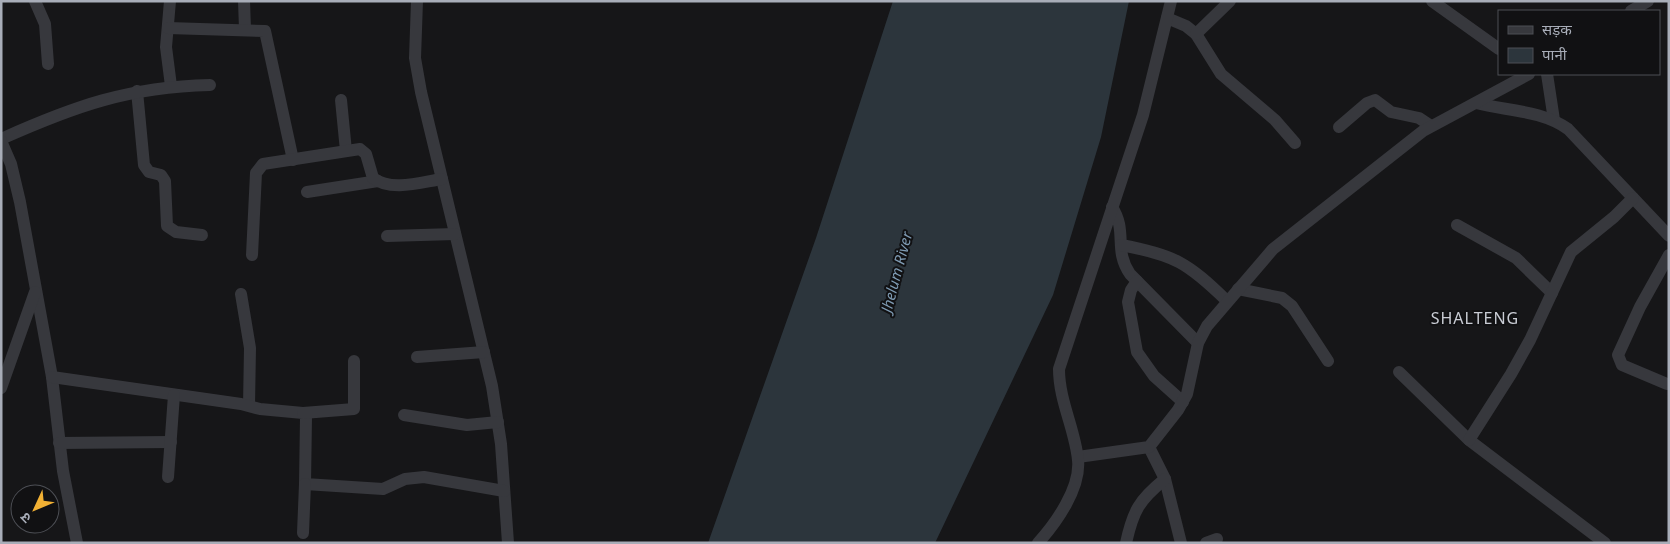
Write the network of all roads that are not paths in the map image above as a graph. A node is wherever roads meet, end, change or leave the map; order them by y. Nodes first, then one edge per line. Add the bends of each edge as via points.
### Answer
1 (35, 1) edge
2 (170, 1) edge
3 (244, 1) edge
4 (417, 1) edge
5 (1171, 1) edge
6 (1230, 1) edge
7 (1432, 1) edge
8 (1648, 1) edge
9 (1633, 10) edge
10 (1167, 18) junction
11 (168, 28) junction
12 (245, 29) junction
13 (1196, 34) junction
14 (1498, 48) edge
15 (48, 64) dead end
16 (1527, 75) edge
17 (1547, 75) edge
18 (210, 85) dead end
19 (171, 86) junction
20 (137, 91) junction
21 (341, 100) dead end
22 (1476, 103) junction
23 (1554, 120) junction
24 (1431, 126) junction
25 (1340, 127) dead end
26 (1295, 143) dead end
27 (2, 145) edge
28 (346, 151) junction
29 (293, 160) junction
30 (442, 180) junction
31 (378, 181) junction
32 (307, 192) dead end
33 (1633, 198) junction
34 (1112, 207) junction
35 (1457, 225) dead end
36 (455, 234) junction
37 (202, 235) dead end
38 (387, 236) dead end
39 (1669, 236) edge
40 (1121, 245) junction
41 (252, 255) dead end
42 (1669, 255) edge
43 (1138, 281) junction
44 (1238, 289) junction
45 (35, 290) junction
46 (1552, 293) junction
47 (241, 294) dead end
48 (1227, 301) junction
49 (1198, 343) junction
50 (484, 352) junction
51 (417, 357) dead end
52 (1328, 360) dead end
53 (354, 361) dead end
54 (1399, 372) dead end
55 (4, 374) edge
56 (52, 377) junction
57 (1667, 384) dead end
58 (1, 388) edge
59 (174, 395) junction
60 (1183, 402) junction
61 (249, 405) junction
62 (304, 413) junction
63 (404, 415) dead end
64 (498, 422) junction
65 (1469, 440) junction
66 (171, 442) junction
67 (60, 443) junction
68 (1149, 447) junction
69 (1078, 457) junction
70 (168, 477) dead end
71 (1165, 479) junction
72 (305, 484) junction
73 (504, 491) junction
74 (303, 533) dead end
75 (78, 543) edge
76 (508, 543) edge
77 (1038, 543) edge
78 (1126, 543) edge
79 (1181, 543) edge
80 (1606, 543) edge

1 - 15 street via 45,24
2 - 11 street
3 - 12 street
4 - 30 street via 415,58
5 - 10 street
6 - 13 street
7 - 14 street
8 - 9 street
10 - 13 street
10 - 34 street via 1143,115
11 - 12 street
11 - 19 street
12 - 29 street via 266,33
13 - 26 street via 1221,74 1275,120
16 - 22 street
17 - 23 street
18 - 19 street
19 - 20 street
20 - 27 street via 85,104
20 - 37 street via 144,165 149,172 161,175 165,180 167,226 176,232
21 - 28 street
22 - 23 street
22 - 24 street
23 - 33 street via 1583,143
24 - 25 street via 1411,116 1391,112 1375,100
24 - 44 street via 1273,248
27 - 45 street via 17,185
28 - 29 street
28 - 31 street via 364,151 373,178
29 - 41 street via 263,164 256,173
30 - 31 street via 394,185
30 - 36 street
31 - 32 street
33 - 39 street
33 - 46 street via 1571,252
34 - 40 street via 1121,226
34 - 69 street via 1059,369 1060,386
35 - 46 street via 1516,258
36 - 38 street
36 - 50 street
40 - 43 street via 1123,263
40 - 48 street via 1168,256 1190,267
42 - 57 street via 1618,355 1622,365
43 - 49 street
43 - 60 street via 1128,302 1137,352 1149,370
44 - 48 street
44 - 52 street via 1282,298 1292,306
45 - 55 street
45 - 56 street
46 - 65 street via 1511,374
47 - 61 street via 250,348
48 - 49 street
49 - 60 street via 1191,381
50 - 51 street
50 - 64 street
53 - 62 street via 354,408
54 - 65 street
55 - 58 street
56 - 59 street
56 - 67 street
59 - 61 street
59 - 66 street
60 - 68 street
61 - 62 street
62 - 72 street
63 - 64 street via 467,425
64 - 73 street
65 - 80 street
66 - 67 street
66 - 70 street
67 - 75 street
68 - 69 street
68 - 71 street
69 - 77 street via 1074,487
71 - 78 street via 1142,498
71 - 79 street
72 - 73 street via 383,489 414,477 424,477
72 - 74 street
73 - 76 street

